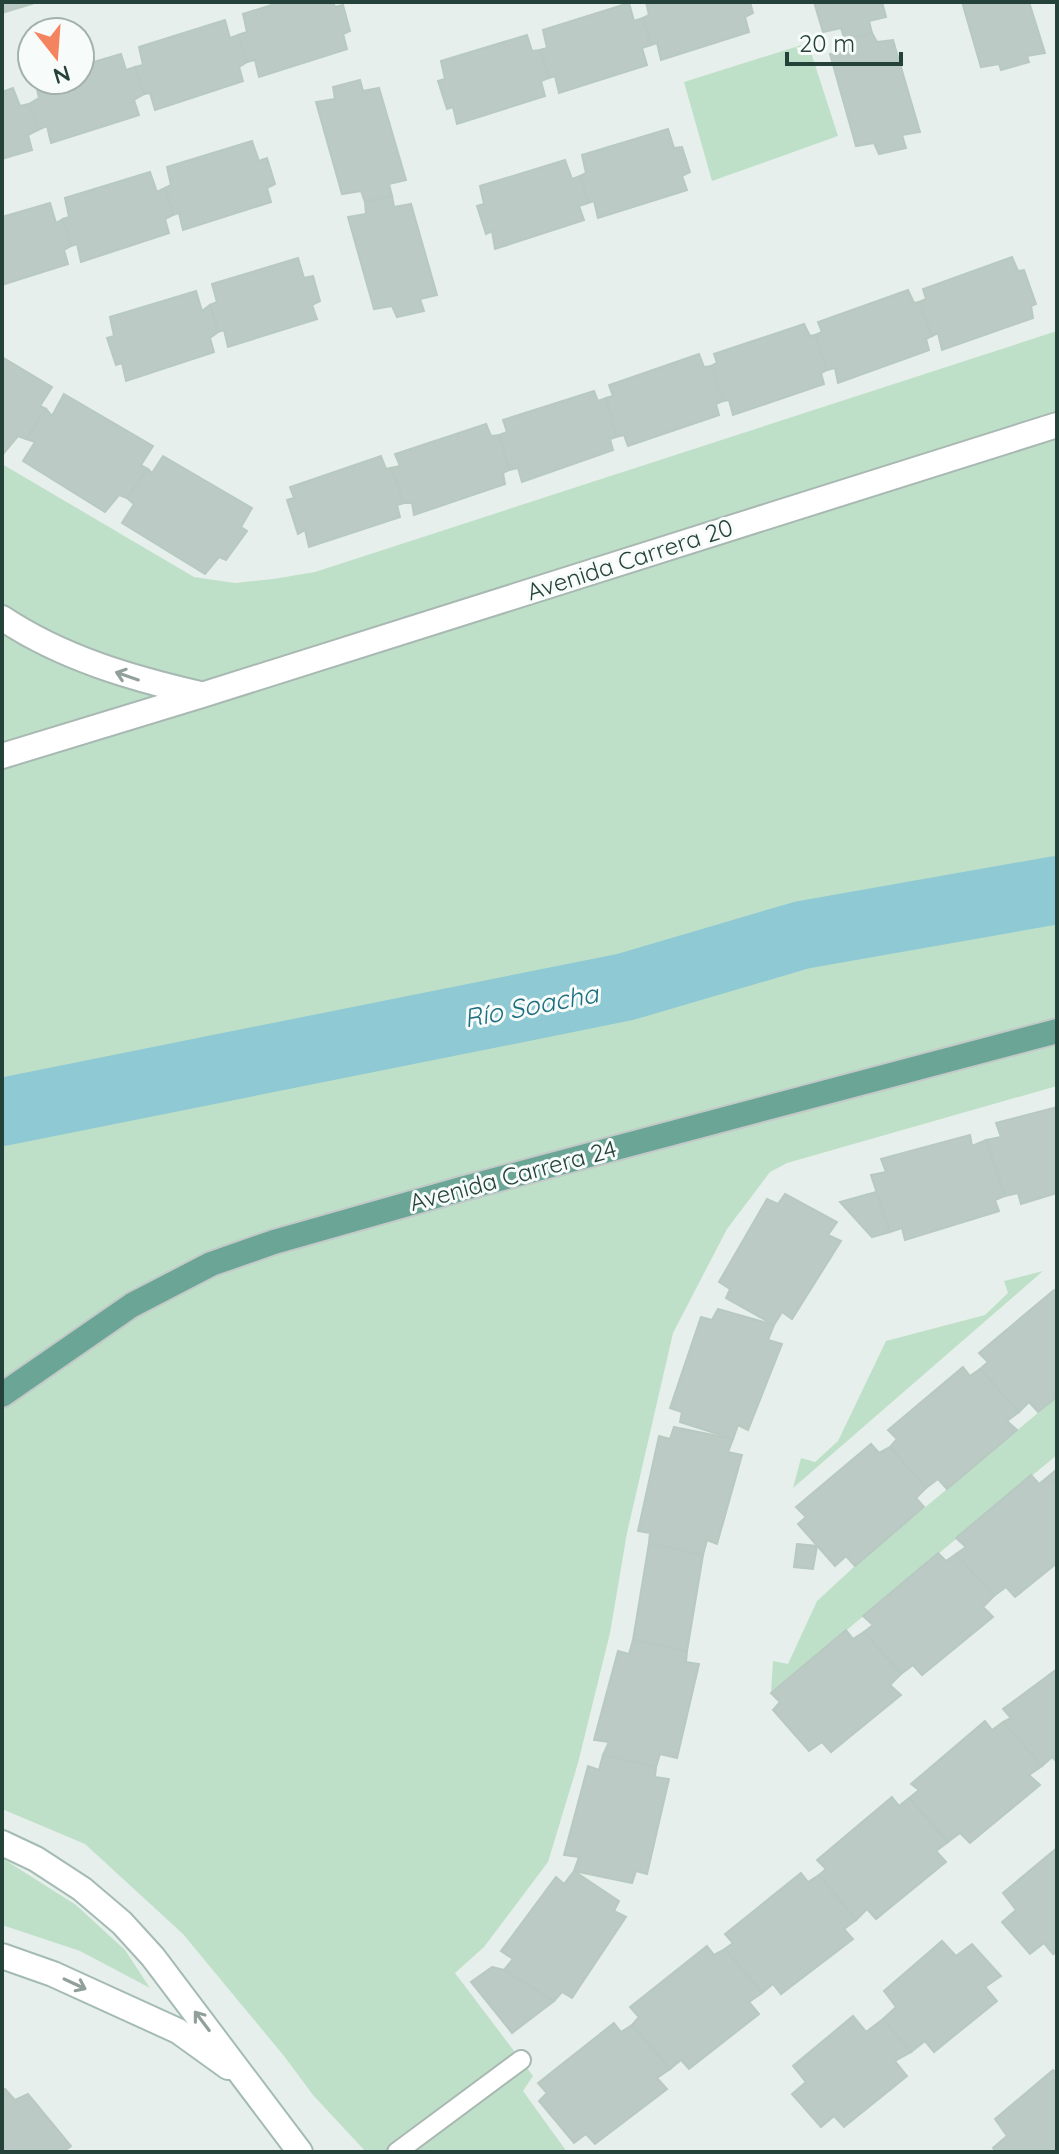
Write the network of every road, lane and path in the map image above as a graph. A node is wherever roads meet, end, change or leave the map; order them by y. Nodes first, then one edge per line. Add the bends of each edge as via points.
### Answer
1 (1057, 425) edge
2 (2, 618) edge
3 (202, 695) junction
4 (2, 756) edge
5 (1057, 1031) edge
6 (2, 1395) edge
7 (2, 1843) edge
8 (2, 1956) edge
9 (521, 2060) dead end
10 (249, 2083) junction
11 (300, 2152) edge
12 (397, 2152) edge

1 - 3 street, Avenida Carrera 20
3 -> 2 street via 71,656
3 - 4 street, Avenida Carrera 20
5 - 6 main road, Avenida Carrera 24 via 274,1242 211,1264 132,1305
10 -> 7 street via 122,1923 71,1881
8 -> 10 street via 178,2031
9 - 12 lane
10 - 11 street

